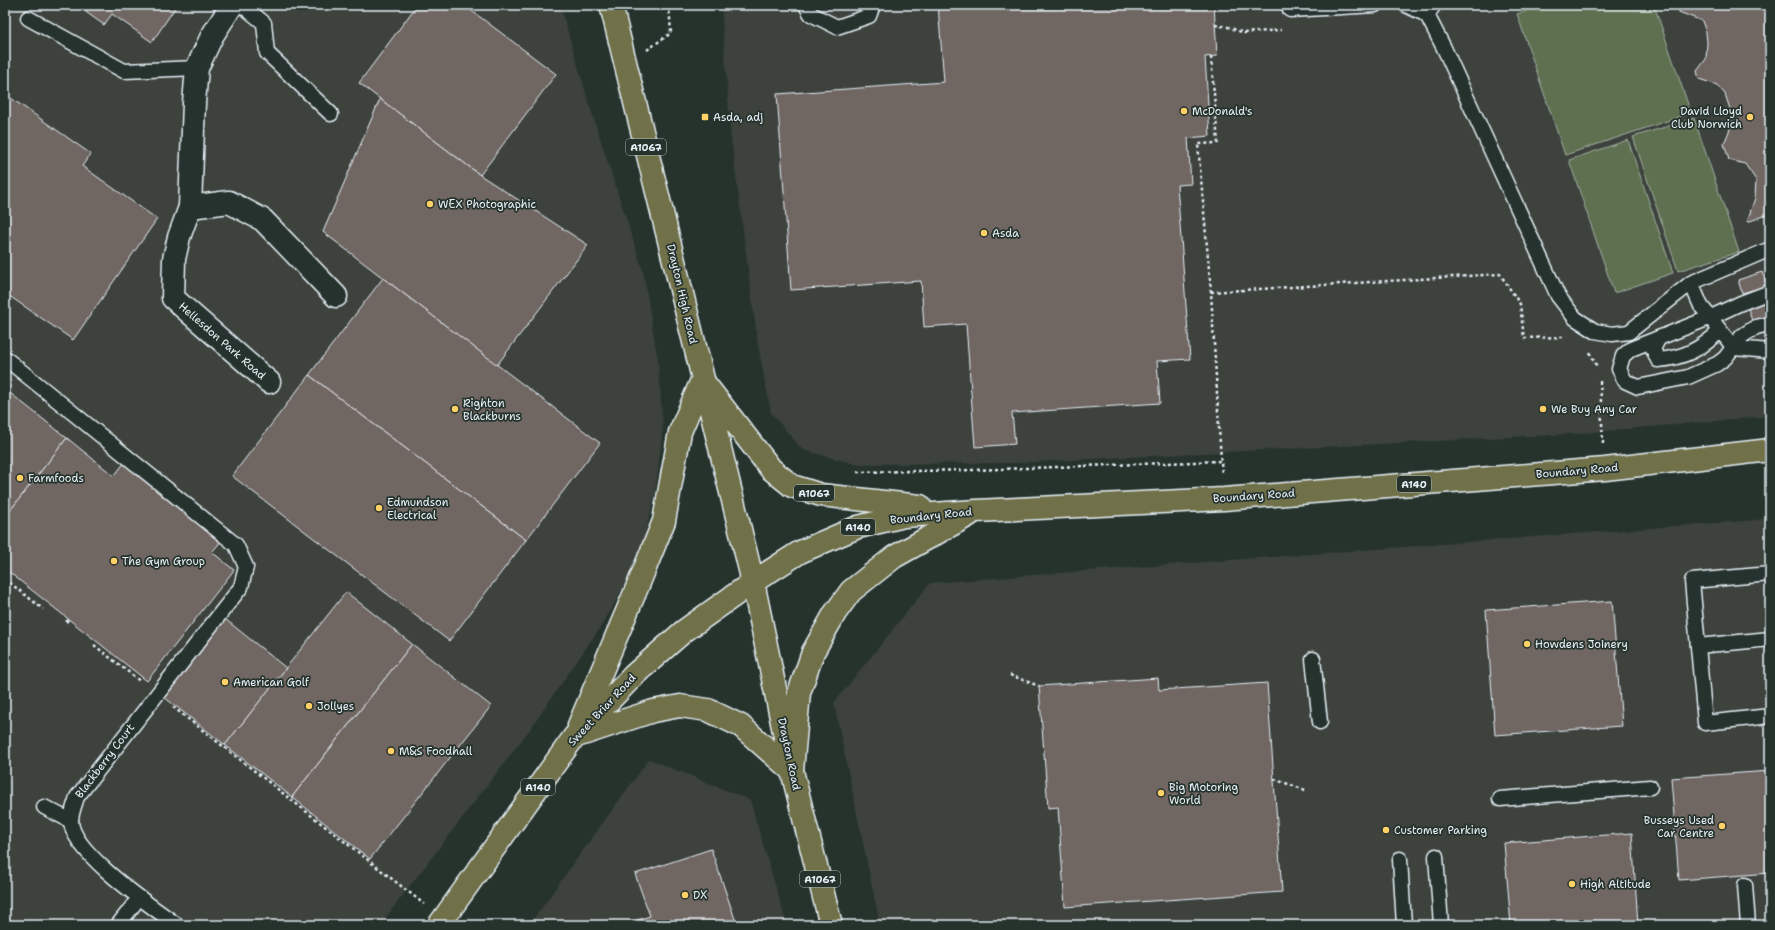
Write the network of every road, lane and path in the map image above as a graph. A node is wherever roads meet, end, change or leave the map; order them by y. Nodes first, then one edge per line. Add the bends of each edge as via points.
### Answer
1 (232, 5) edge
2 (242, 5) edge
3 (611, 5) edge
4 (669, 5) edge
5 (806, 5) edge
6 (873, 5) edge
7 (1375, 5) edge
8 (1406, 5) edge
9 (1290, 10) dead end
10 (1430, 10) edge
11 (28, 18) dead end
12 (1211, 57) dead end
13 (626, 65) junction
14 (198, 68) junction
15 (331, 114) dead end
16 (190, 207) junction
17 (1770, 250) edge
18 (1691, 283) junction
19 (1211, 292) junction
20 (1770, 292) edge
21 (336, 296) dead end
22 (1709, 318) junction
23 (1770, 324) edge
24 (1720, 331) junction
25 (1557, 336) dead end
26 (1659, 338) junction
27 (1734, 348) junction
28 (1770, 351) edge
29 (5, 358) edge
30 (702, 380) junction
31 (1600, 380) dead end
32 (269, 382) dead end
33 (1770, 450) edge
34 (1221, 461) junction
35 (1605, 469) junction
36 (856, 472) dead end
37 (1224, 499) junction
38 (976, 511) junction
39 (1770, 574) edge
40 (5, 578) edge
41 (753, 582) junction
42 (43, 608) dead end
43 (69, 619) dead end
44 (66, 622) dead end
45 (1770, 639) edge
46 (94, 646) dead end
47 (1698, 646) junction
48 (1313, 659) dead end
49 (1010, 675) dead end
50 (1039, 686) dead end
51 (158, 694) junction
52 (1770, 716) edge
53 (1320, 722) dead end
54 (574, 737) junction
55 (792, 771) junction
56 (1274, 779) dead end
57 (1650, 787) dead end
58 (1308, 791) dead end
59 (1500, 798) dead end
60 (44, 807) dead end
61 (71, 821) junction
62 (1436, 856) dead end
63 (1400, 859) dead end
64 (1745, 885) dead end
65 (139, 898) junction
66 (441, 922) edge
67 (118, 925) edge
68 (177, 925) edge
69 (831, 925) edge
70 (1404, 925) edge
71 (1441, 925) edge
72 (1748, 925) edge

1 - 14 street, Hellesdon Park Road via 212,36
2 - 15 lane via 264,23 266,53
3 - 13 main road, Drayton High Road / A1067
4 - 13 path via 671,33
5 - 6 lane via 811,14 837,27 869,16
7 - 9 lane
8 - 10 lane
10 - 18 lane via 1444,48 1558,296 1575,318 1595,331 1612,334 1629,332
11 - 14 lane via 124,71
12 - 19 path via 1218,143 1198,144
13 - 30 main road, Drayton High Road / A1067
14 - 16 street, Hellesdon Park Road
16 - 21 street via 229,202 263,220
16 - 32 street, Hellesdon Park Road via 174,259 173,298
17 - 18 lane
18 - 22 lane
19 - 25 path via 1500,274 1520,304 1524,338
19 - 34 path
20 - 22 lane via 1741,302
22 - 24 lane
22 - 26 lane
23 - 27 lane via 1756,327 1742,336
24 - 26 lane via 1700,348 1674,358 1658,360 1653,349
24 - 27 lane
26 - 27 lane via 1632,349 1623,356 1619,369 1625,381 1638,387 1688,377 1717,364
27 - 28 lane
29 - 51 lane, Blackberry Court via 236,545 246,567 241,587
30 - 38 main road, A1067 via 771,469 792,486 821,495 865,501
30 - 41 main road, Drayton High Road / A1067
30 - 54 main road, A140 via 680,432 664,521
31 - 35 path
33 - 35 main road, Boundary Road / A140
34 - 36 path
34 - 37 path
35 - 37 main road, Boundary Road / A140
37 - 38 main road, Boundary Road / A140
38 - 41 main road, Boundary Road / A140 via 904,516 858,527 800,552
38 - 55 main road, A140 via 894,557 851,591 813,652 798,694
39 - 47 lane via 1692,581
40 - 42 path
41 - 54 main road, Sweet Briar Road / A140 via 684,631 634,674
41 - 55 main road, Drayton Road / A1067
43 - 44 path
45 - 47 lane
46 - 51 path
47 - 52 lane via 1705,723
48 - 53 lane
49 - 50 path
51 - 61 lane, Blackberry Court via 76,796
51 - 66 path via 300,805
54 - 55 main road via 653,711 680,706 708,710 741,726
54 - 66 main road, Sweet Briar Road / A140
55 - 69 main road, Drayton Road / A1067
56 - 58 path
57 - 59 lane
60 - 61 lane
61 - 65 lane via 82,846
62 - 71 lane
63 - 70 lane
64 - 72 lane
65 - 67 lane
65 - 68 lane

